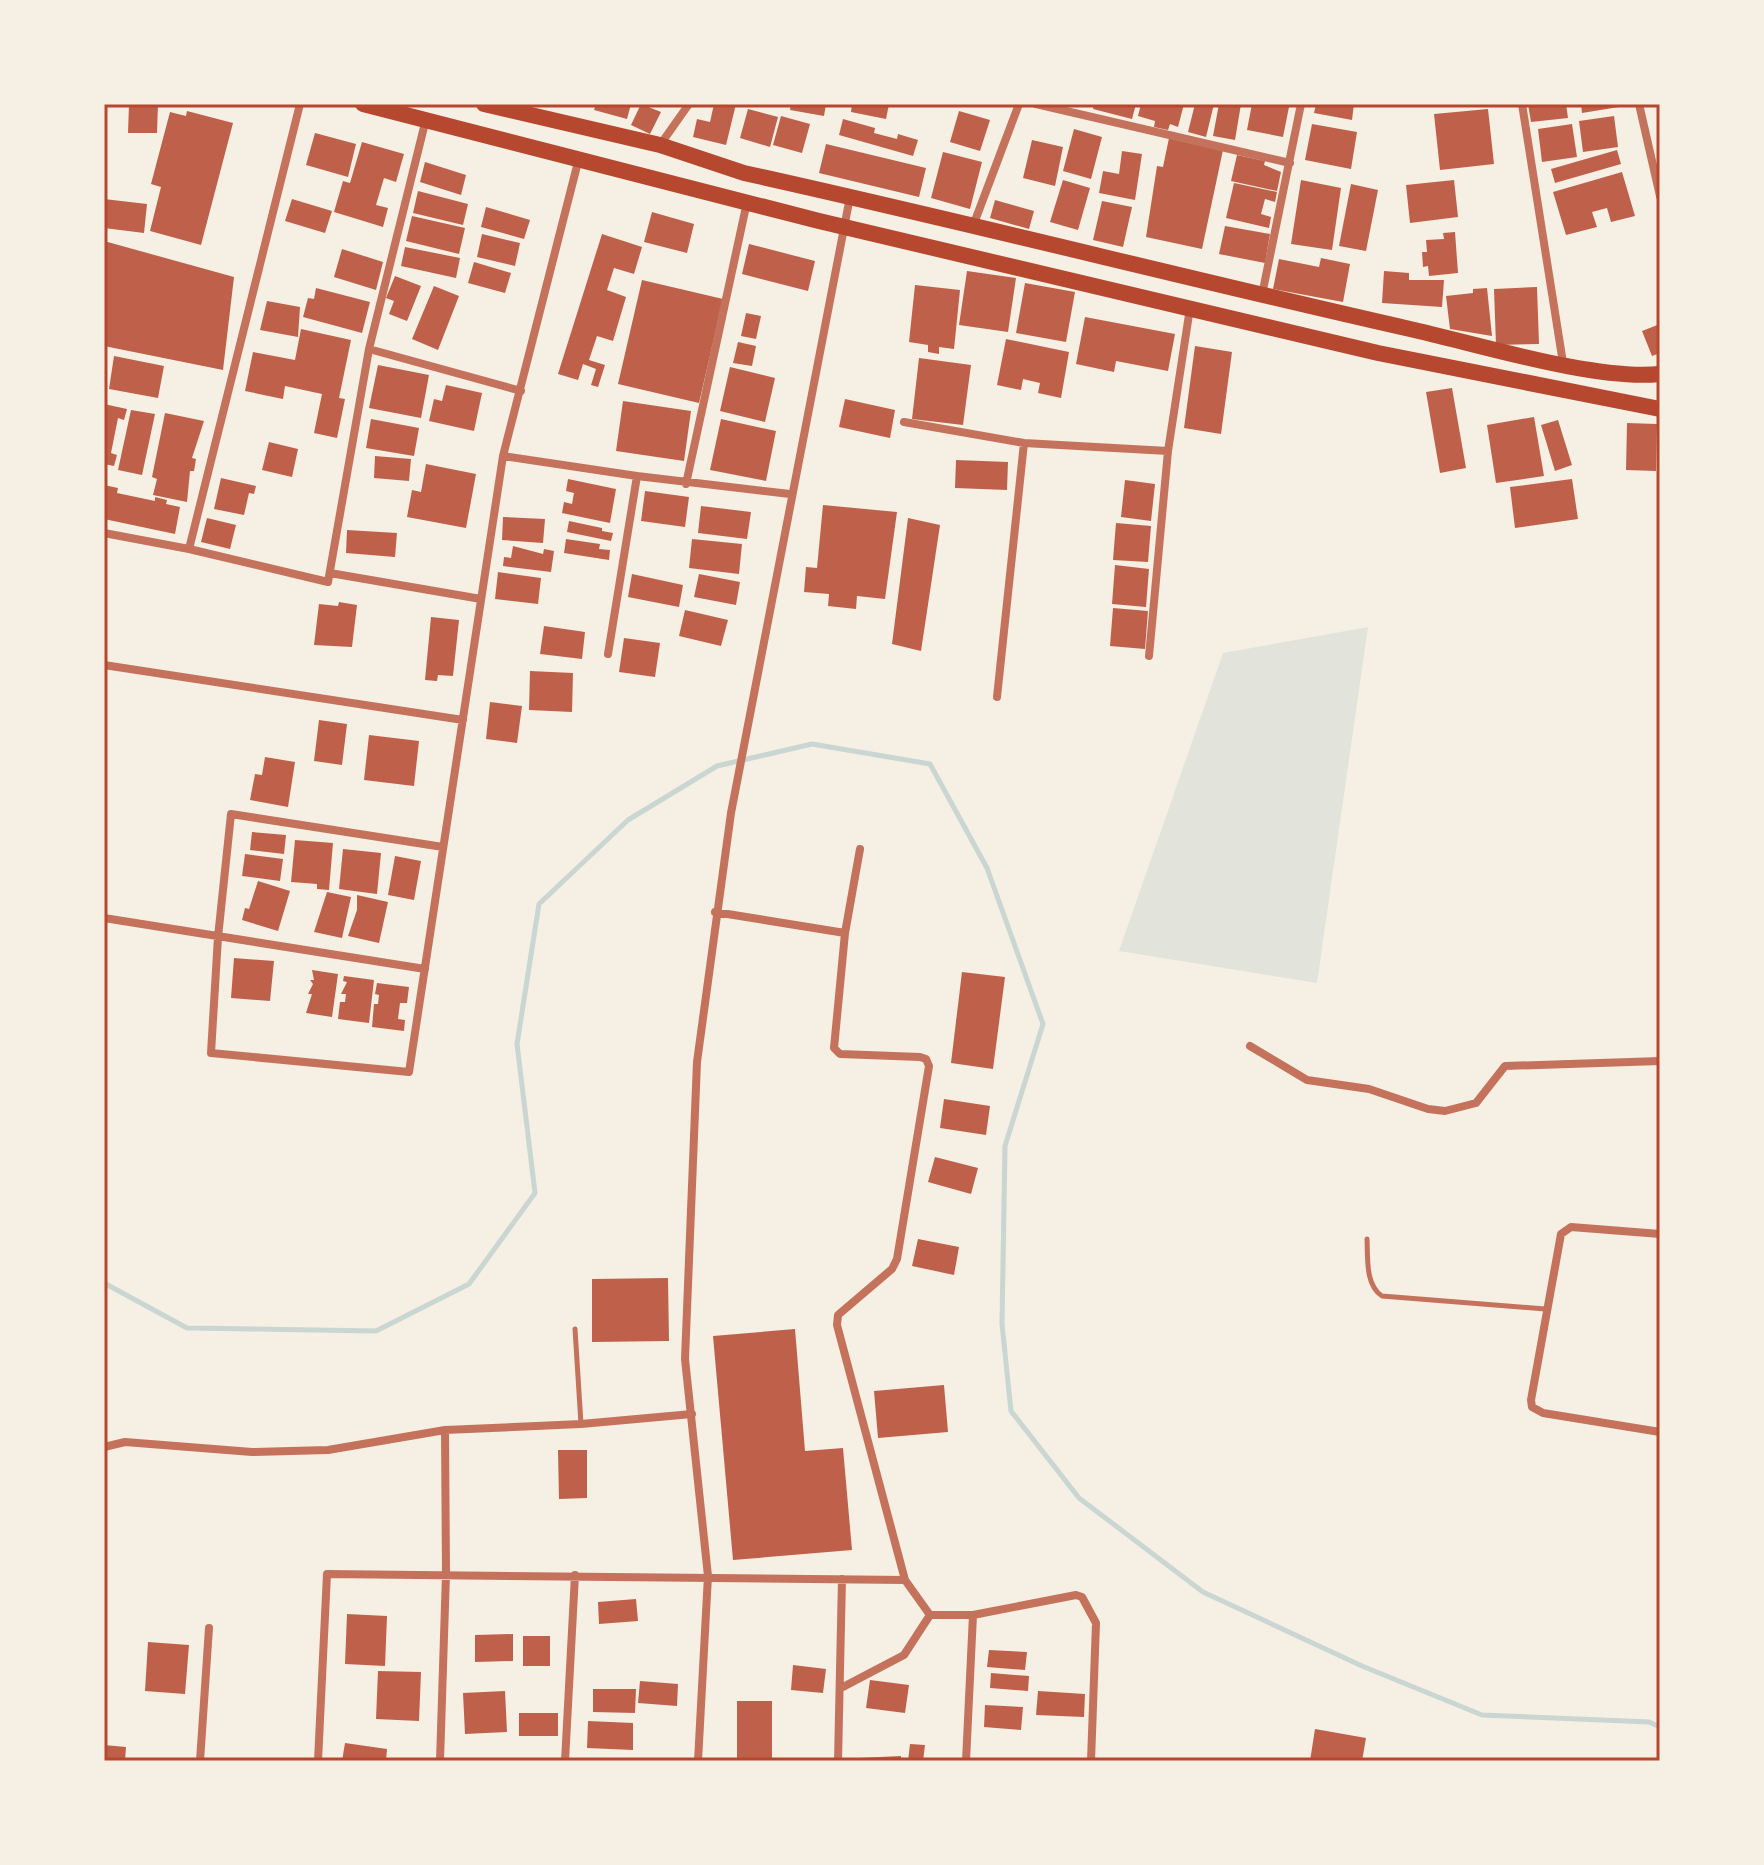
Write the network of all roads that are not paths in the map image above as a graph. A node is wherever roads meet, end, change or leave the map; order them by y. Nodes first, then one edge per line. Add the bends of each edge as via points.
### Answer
1 (300, 104) edge
2 (363, 104) edge
3 (484, 104) edge
4 (689, 104) edge
5 (1019, 104) edge
6 (1036, 104) edge
7 (1301, 104) edge
8 (1522, 104) edge
9 (1639, 104) edge
10 (426, 119) junction
11 (660, 145) junction
12 (579, 158) junction
13 (1290, 163) junction
14 (850, 196) junction
15 (1660, 196) edge
16 (747, 201) junction
17 (842, 226) junction
18 (973, 226) junction
19 (1262, 296) junction
20 (1190, 308) junction
21 (369, 349) junction
22 (1563, 363) junction
23 (1660, 374) edge
24 (521, 391) junction
25 (1660, 409) edge
26 (904, 422) dead end
27 (1024, 443) junction
28 (1168, 451) junction
29 (503, 456) junction
30 (637, 476) junction
31 (686, 484) junction
32 (790, 494) junction
33 (104, 533) edge
34 (189, 549) junction
35 (330, 573) junction
36 (481, 599) junction
37 (608, 654) dead end
38 (1149, 656) dead end
39 (104, 665) edge
40 (997, 697) dead end
41 (463, 720) junction
42 (443, 847) junction
43 (860, 849) dead end
44 (715, 912) junction
45 (104, 918) edge
46 (845, 933) junction
47 (218, 937) junction
48 (425, 969) junction
49 (1250, 1046) dead end
50 (1660, 1061) edge
51 (1660, 1234) edge
52 (1367, 1239) dead end
53 (1545, 1309) junction
54 (575, 1329) dead end
55 (692, 1414) junction
56 (581, 1424) junction
57 (445, 1430) junction
58 (1660, 1432) edge
59 (104, 1447) edge
60 (446, 1574) junction
61 (575, 1575) junction
62 (708, 1576) junction
63 (842, 1579) junction
64 (905, 1580) junction
65 (930, 1615) junction
66 (973, 1615) junction
67 (209, 1628) dead end
68 (841, 1688) junction
69 (200, 1761) edge
70 (318, 1761) edge
71 (440, 1761) edge
72 (565, 1761) edge
73 (698, 1761) edge
74 (838, 1761) edge
75 (966, 1761) edge
76 (1091, 1761) edge

1 - 34 street
2 - 10 main road
3 - 11 main road
4 - 11 street
5 - 18 street
6 - 13 street
7 - 13 street
8 - 22 street
9 - 15 street
10 - 12 main road
10 - 21 street
11 - 14 main road via 744,173
12 - 16 main road
12 - 24 street
13 - 19 street
14 - 17 street
14 - 18 main road
16 - 17 main road
16 - 31 street
17 - 20 main road
17 - 32 street
18 - 19 main road
19 - 22 main road
20 - 25 main road via 1378,353
20 - 28 street
21 - 24 street
21 - 35 street
22 - 23 main road via 1641,376
24 - 29 street
26 - 27 street
27 - 28 street
27 - 40 street
28 - 38 street
29 - 30 street
29 - 36 street
30 - 31 street
30 - 37 street
31 - 32 street
32 - 44 street
33 - 34 street
34 - 35 street via 328,582
35 - 36 street
36 - 41 street
39 - 41 street
41 - 42 street
42 - 47 street via 231,814
42 - 48 street
43 - 46 street
44 - 46 street
44 - 55 street via 697,1062 685,1359
45 - 47 street
46 - 64 street via 834,1048 840,1054 920,1057 929,1066 897,1259 838,1315 837,1325
47 - 48 street
47 - 48 street via 211,1053 409,1072
49 - 50 street via 1307,1080 1369,1089 1445,1111 1476,1103 1505,1066
51 - 53 street via 1565,1229
52 - 53 lane via 1369,1277 1382,1296
53 - 58 street via 1532,1407
54 - 56 lane
55 - 56 street
55 - 62 street
56 - 57 street
57 - 59 street via 328,1450 252,1452 125,1442
57 - 60 street
60 - 61 street
60 - 70 street via 327,1574
60 - 71 street
61 - 62 street
61 - 72 street
62 - 63 street
62 - 73 street
63 - 64 street
63 - 68 street
64 - 65 street
65 - 66 street
65 - 68 street via 904,1655
66 - 75 street
66 - 76 street via 1082,1597 1096,1623
67 - 69 street
68 - 74 street

